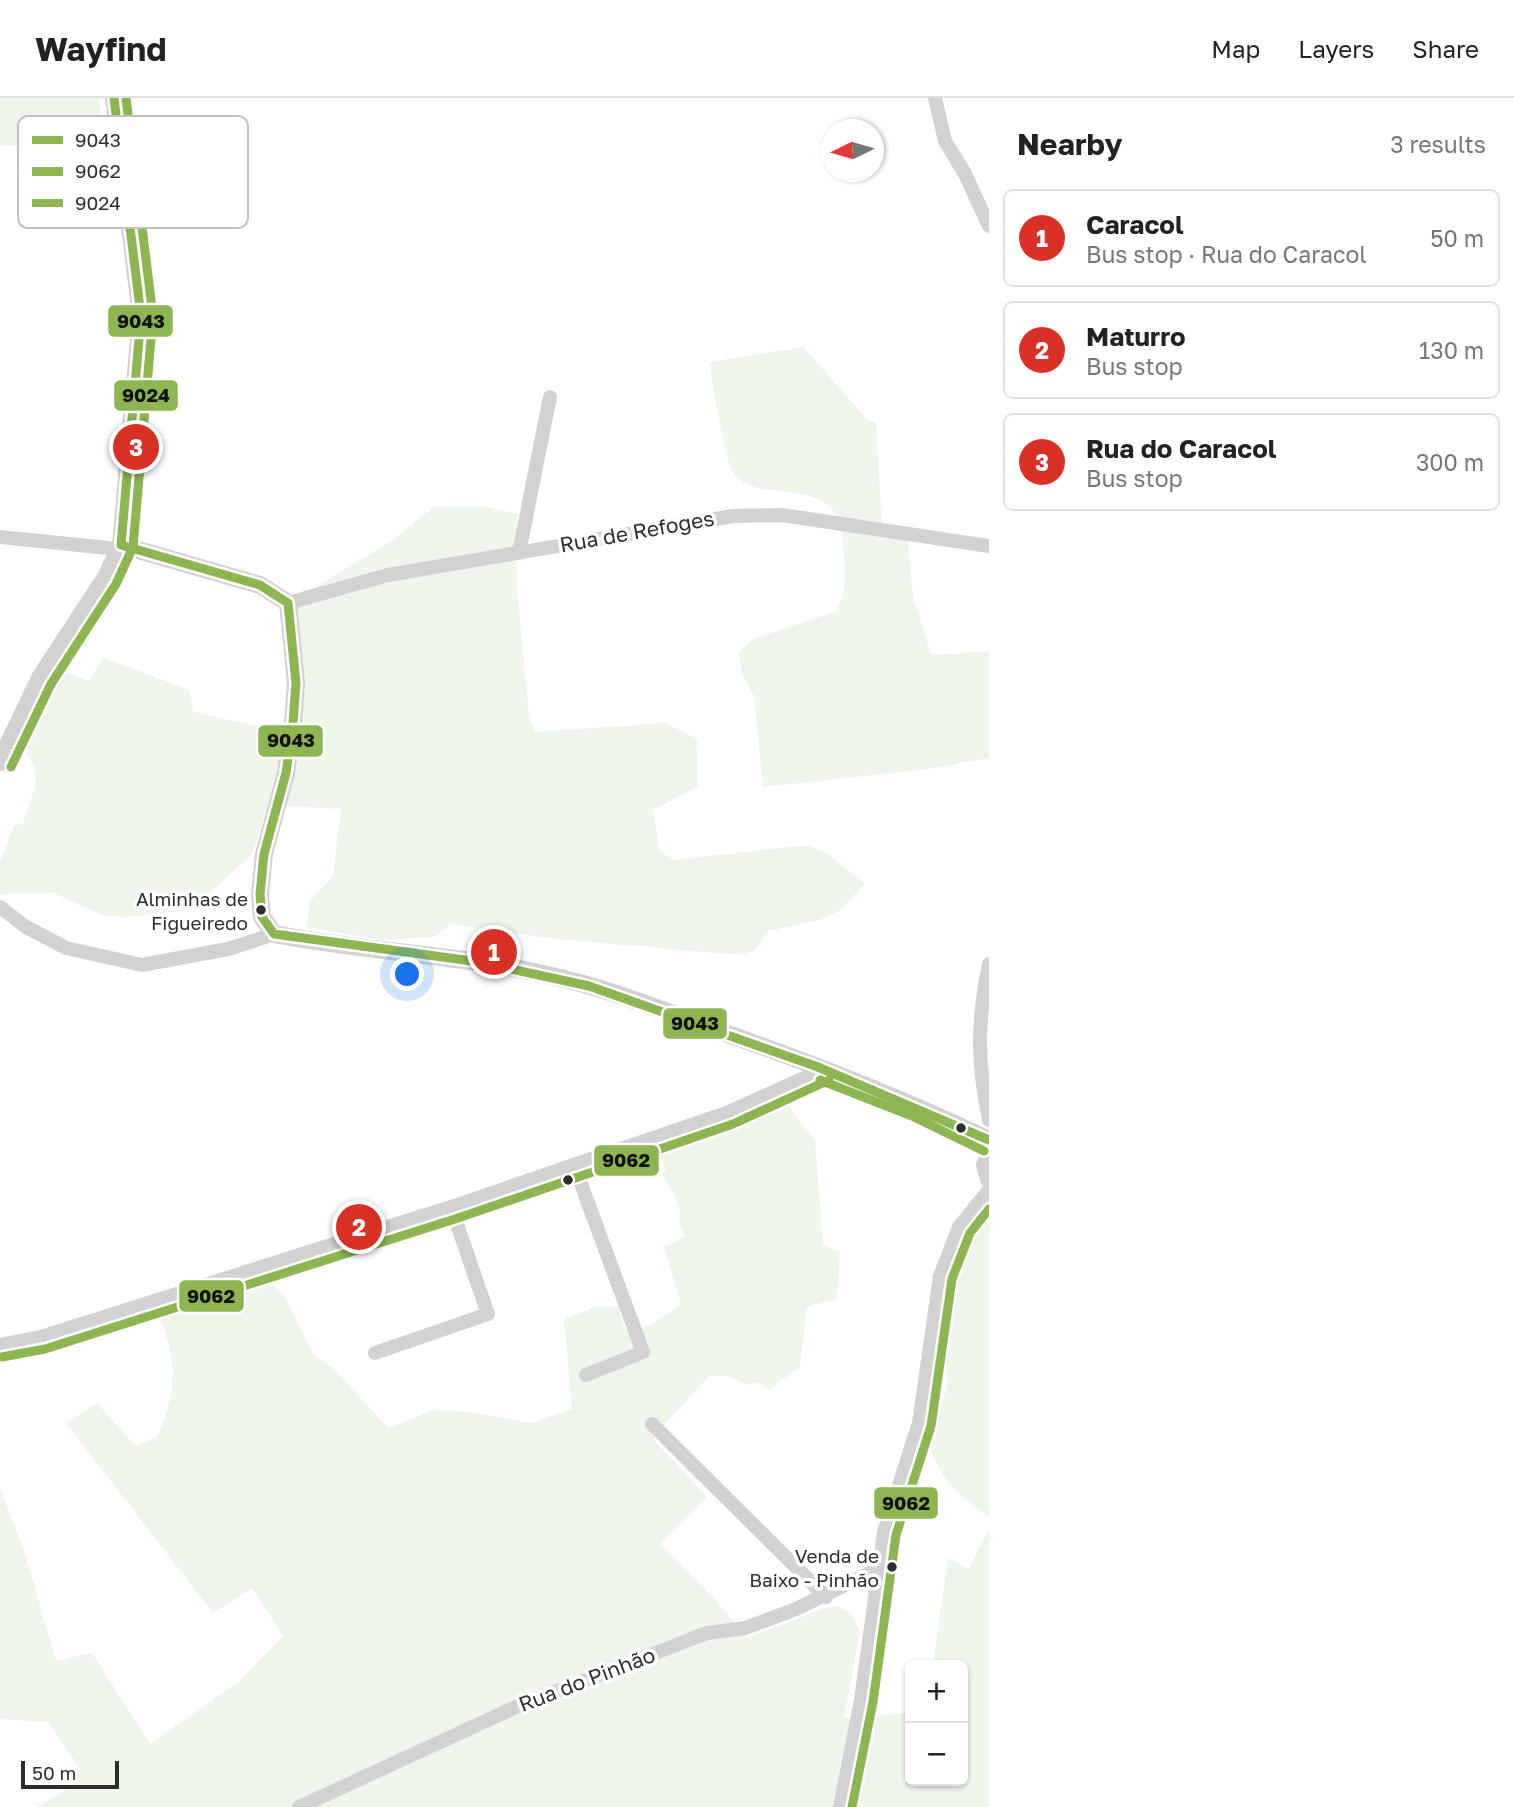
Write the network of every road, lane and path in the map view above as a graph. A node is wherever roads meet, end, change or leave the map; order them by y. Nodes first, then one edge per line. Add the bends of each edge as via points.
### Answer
1 (114, 98) edge
2 (936, 98) edge
3 (116, 116) edge
4 (989, 226) edge
5 (130, 228) edge
6 (550, 397) dead end
7 (0, 537) edge
8 (989, 546) edge
9 (120, 547) junction
10 (519, 553) junction
11 (288, 603) junction
12 (0, 762) edge
13 (0, 907) edge
14 (274, 934) junction
15 (989, 964) edge
16 (824, 1069) junction
17 (989, 1120) edge
18 (989, 1140) edge
19 (989, 1157) edge
20 (575, 1165) junction
21 (989, 1179) edge
22 (989, 1190) edge
23 (451, 1207) junction
24 (0, 1345) edge
25 (375, 1353) dead end
26 (586, 1375) dead end
27 (652, 1424) dead end
28 (880, 1568) junction
29 (826, 1597) junction
30 (299, 1807) edge
31 (840, 1807) edge

1 - 3 street
2 - 4 street via 945,141
5 - 9 street via 141,316
6 - 10 street
7 - 9 street
8 - 10 street, Rua de Refoges via 782,515 733,516
9 - 11 street via 260,585
9 - 12 street via 106,577 40,678
10 - 11 street, Rua de Refoges via 388,575
11 - 14 street via 296,683 293,723 286,773 264,854 260,894 262,918
13 - 14 street via 66,948 142,965 228,949
14 - 16 street via 459,957 550,975 634,1000
15 - 17 street via 979,1014 979,1074
16 - 18 street via 917,1105
16 - 20 street via 729,1112
19 - 21 street via 985,1165
20 - 23 street
20 - 26 street via 643,1352
22 - 28 street via 959,1227 940,1276 919,1423 884,1532
23 - 24 street
23 - 25 street via 488,1314
27 - 29 street
28 - 29 street, Rua do Pinhão
28 - 31 street
29 - 30 street, Rua do Pinhão via 745,1629 708,1633 516,1707

